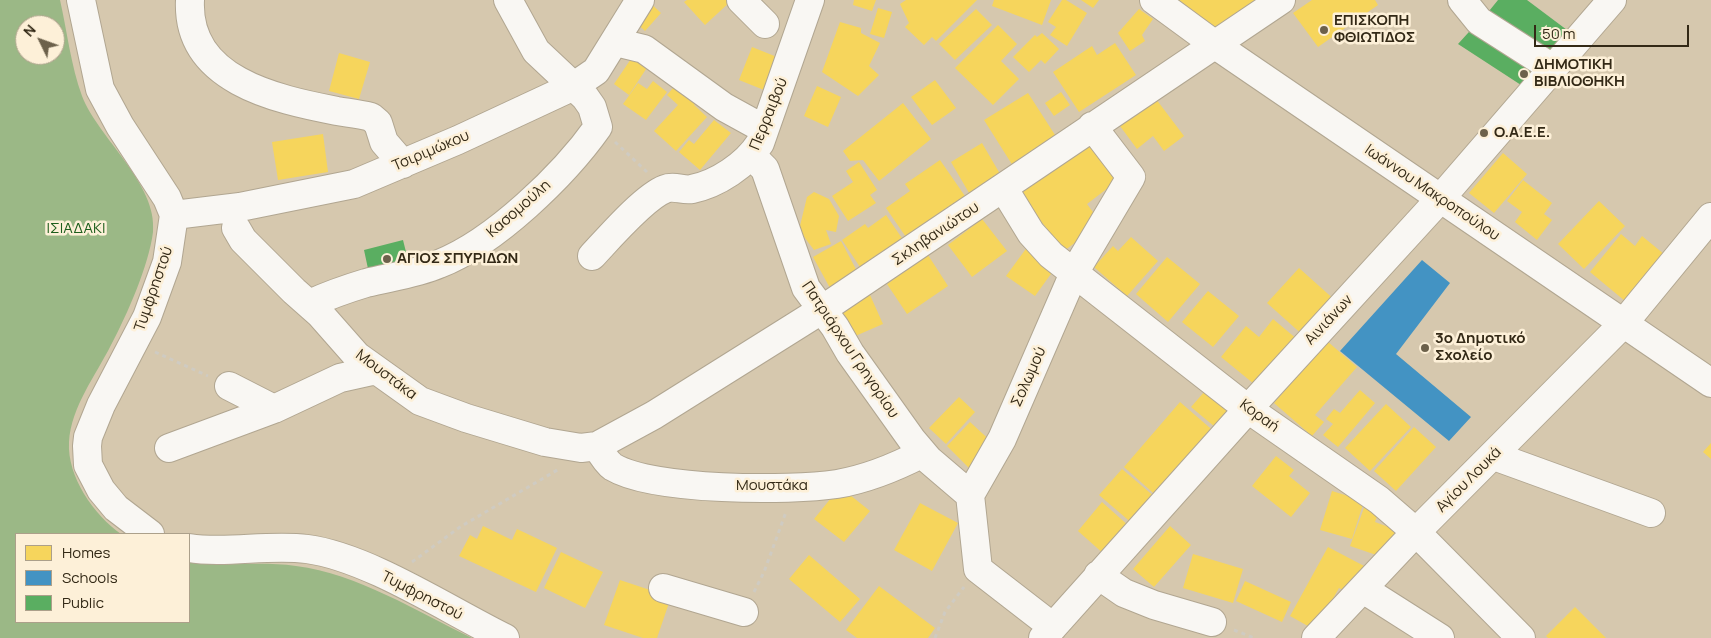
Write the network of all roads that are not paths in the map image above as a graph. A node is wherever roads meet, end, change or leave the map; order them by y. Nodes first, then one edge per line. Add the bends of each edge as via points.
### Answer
1 (81, 0) edge
2 (190, 0) edge
3 (508, 0) edge
4 (640, 0) edge
5 (741, 0) edge
6 (810, 0) edge
7 (1154, 0) edge
8 (1281, 0) edge
9 (1462, 0) edge
10 (1612, 0) edge
11 (765, 24) dead end
12 (615, 42) junction
13 (1214, 44) junction
14 (1542, 62) dead end
15 (574, 86) junction
16 (1092, 126) junction
17 (764, 130) junction
18 (752, 156) junction
19 (403, 164) junction
20 (1004, 189) junction
21 (1440, 199) junction
22 (174, 215) junction
23 (1711, 217) edge
24 (236, 228) dead end
25 (592, 256) dead end
26 (1074, 273) junction
27 (309, 304) junction
28 (823, 309) junction
29 (1623, 324) junction
30 (376, 370) junction
31 (1711, 383) edge
32 (229, 386) road end
33 (274, 409) junction
34 (1248, 409) junction
35 (589, 447) junction
36 (169, 448) dead end
37 (923, 452) junction
38 (1494, 456) junction
39 (970, 495) junction
40 (1651, 513) dead end
41 (1416, 532) junction
42 (149, 533) edge
43 (190, 548) edge
44 (1098, 575) junction
45 (663, 588) dead end
46 (1363, 589) junction
47 (744, 612) road end
48 (1212, 622) dead end
49 (1048, 632) edge
50 (505, 638) edge
51 (1316, 638) edge
52 (1440, 638) edge
53 (1521, 638) edge

1 - 22 street via 100,89 167,198
2 - 19 street via 195,35 212,64 254,88 284,100 371,117 378,123 384,142
3 - 15 street via 536,51
4 - 12 street, Τσιριμώκου
5 - 11 street
6 - 17 street, Περραιβού
7 - 13 street, Ιωάννου Μακροπούλου
8 - 13 street, Σκληβανιώτου
9 - 14 street via 1479,21
10 - 21 street, Αινιάνων
12 - 15 street, Τσιριμώκου via 596,71
12 - 17 street via 644,48 724,107
13 - 16 street, Σκληβανιώτου
13 - 21 street, Ιωάννου Μακροπούλου
15 - 19 street, Τσιριμώκου
15 - 27 street, Κασομούλη via 592,107 598,127 562,171 484,239 438,265 342,290
16 - 20 street, Σκληβανιώτου
16 - 26 street, Σολωμού via 1131,177
17 - 18 street, Περραιβού
18 - 25 street, Περραιβού via 742,166 692,189 665,189 649,199
18 - 28 street, Πατριάρχου Γρηγορίου via 765,169 806,288
19 - 22 street, Τσιριμώκου via 346,186 240,207
20 - 26 street, Κοραή via 1031,233
20 - 28 street, Σκληβανιώτου
21 - 29 street, Ιωάννου Μακροπούλου
21 - 34 street, Αινιάνων
22 - 42 street, Τυμφρηστού via 166,262 147,317 88,437 87,456 91,473 101,490 116,508
23 - 29 street, Αγίου Λουκά
24 - 27 street, Μουστάκα via 243,240
26 - 34 street, Κοραή
26 - 39 street, Σολωμού via 1002,439
27 - 30 street, Μουστάκα via 358,356
28 - 35 street, Σκληβανιώτου via 654,415
28 - 37 street, Πατριάρχου Γρηγορίου via 881,398
29 - 31 street, Ιωάννου Μακροπούλου
29 - 38 street, Αγίου Λουκά
30 - 33 street via 340,378
30 - 35 street, Μουστάκα via 420,401 524,436
32 - 33 street
33 - 36 street
34 - 41 street, Κοραή via 1379,500
34 - 44 street, Αινιάνων
35 - 37 street, Μουστάκα via 612,467 651,480 792,487 838,484 902,464
37 - 39 street, Πατριάρχου Γρηγορίου
38 - 40 street
38 - 41 street, Αγίου Λουκά
39 - 49 street via 978,569
41 - 46 street, Αγίου Λουκά
41 - 53 street, Κοραή
43 - 50 street, Τυμφρηστού via 308,549 339,557 393,580
44 - 48 street via 1131,596
44 - 49 street, Αινιάνων
45 - 47 street
46 - 51 street, Αγίου Λουκά
46 - 52 street

